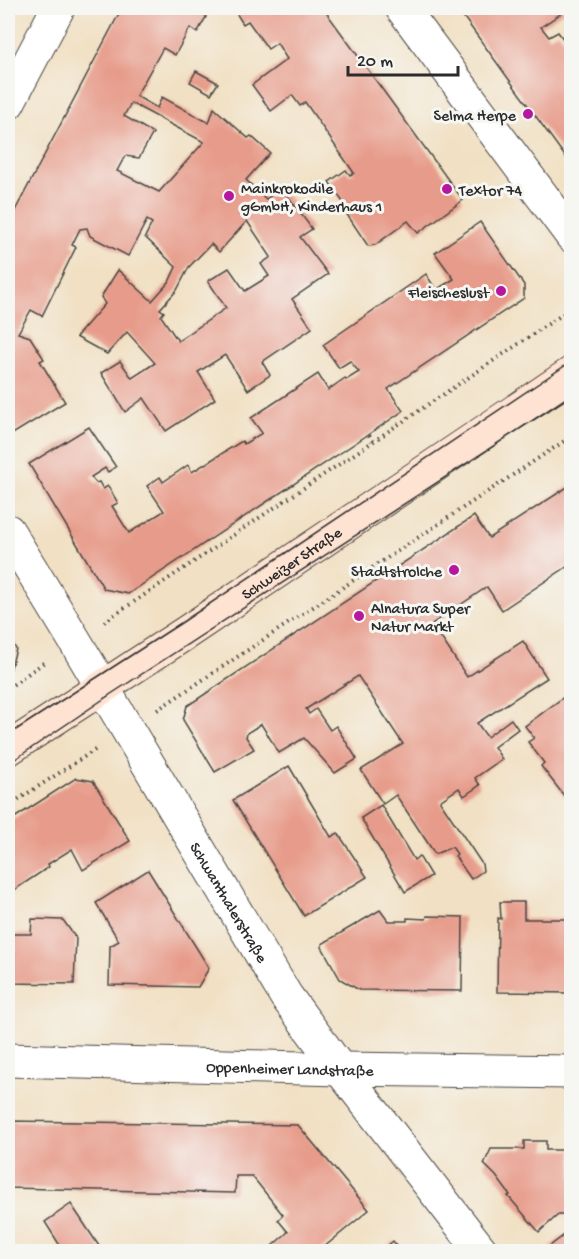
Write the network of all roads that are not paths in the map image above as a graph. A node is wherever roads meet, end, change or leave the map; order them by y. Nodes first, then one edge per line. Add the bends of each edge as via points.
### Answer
1 (58, 8) edge
2 (402, 8) edge
3 (8, 103) edge
4 (572, 236) edge
5 (572, 373) edge
6 (8, 531) edge
7 (102, 686) junction
8 (8, 748) edge
9 (8, 1060) edge
10 (340, 1069) junction
11 (572, 1072) edge
12 (482, 1251) edge

1 - 3 street
2 - 4 street
5 - 7 street, Schweizer Straße
6 - 7 street, Schwanthalerstraße
7 - 8 street, Schweizer Straße
7 - 10 street, Schwanthalerstraße via 286,996
9 - 10 street, Oppenheimer Landstraße
10 - 11 street, Oppenheimer Landstraße
10 - 12 street, Schwanthalerstraße

